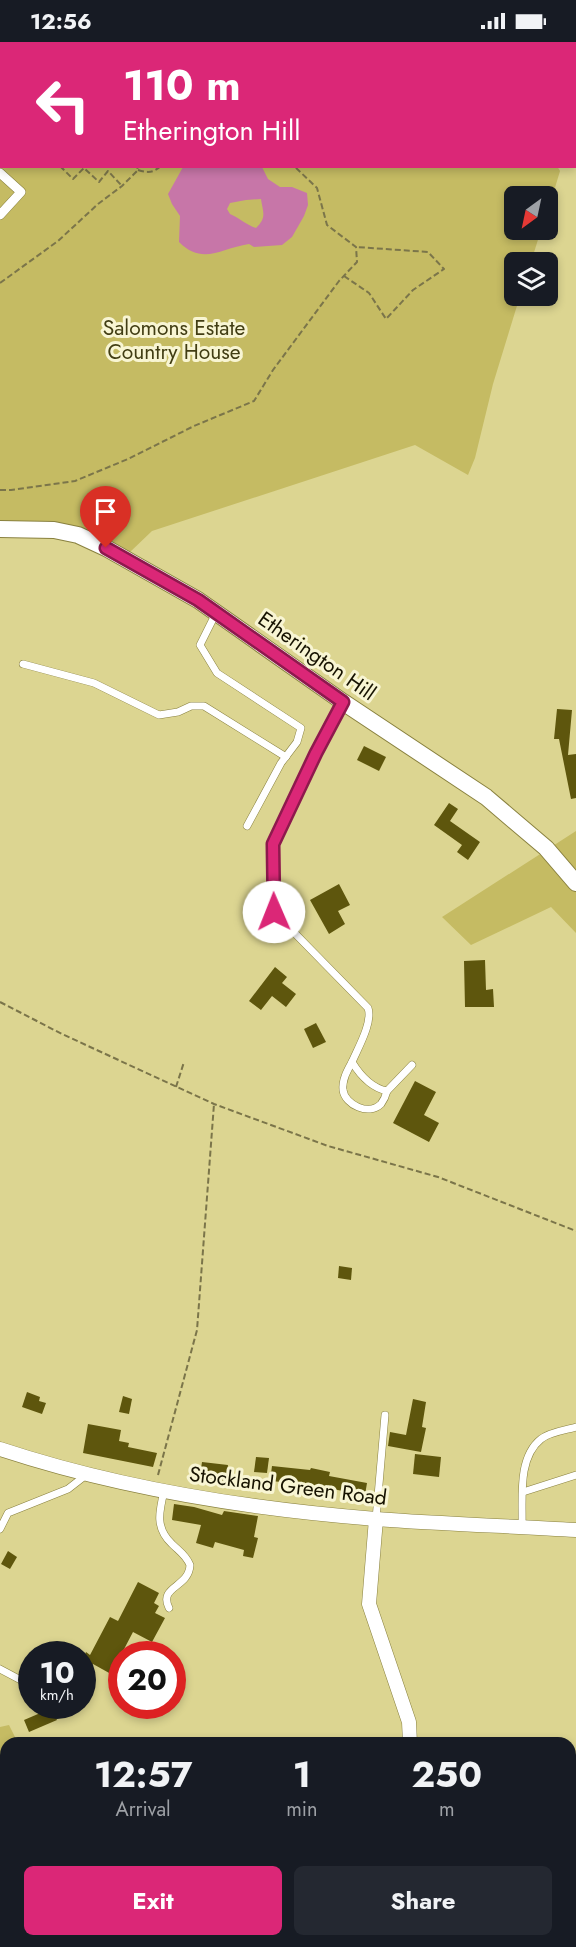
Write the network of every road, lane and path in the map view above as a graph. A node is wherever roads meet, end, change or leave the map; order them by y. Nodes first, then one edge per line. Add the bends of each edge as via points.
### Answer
1 (62, 168) edge
2 (84, 168) edge
3 (84, 168) edge
4 (137, 168) edge
5 (159, 168) edge
6 (296, 168) edge
7 (0, 170) edge
8 (122, 186) junction
9 (0, 215) edge
10 (356, 247) junction
11 (344, 276) junction
12 (0, 283) edge
13 (0, 490) edge
14 (0, 529) edge
15 (216, 614) junction
16 (23, 664) dead end
17 (343, 702) junction
18 (286, 757) junction
19 (247, 826) dead end
20 (576, 883) edge
21 (0, 1002) edge
22 (184, 1062) dead end
23 (352, 1062) junction
24 (412, 1065) dead end
25 (176, 1087) junction
26 (387, 1091) junction
27 (214, 1104) junction
28 (576, 1231) edge
29 (385, 1415) dead end
30 (576, 1427) edge
31 (0, 1449) edge
32 (88, 1473) junction
33 (576, 1475) edge
34 (159, 1491) junction
35 (523, 1491) junction
36 (376, 1519) junction
37 (522, 1527) junction
38 (0, 1530) edge
39 (576, 1530) edge
40 (170, 1608) dead end
41 (0, 1669) edge
42 (18, 1679) edge
43 (410, 1737) edge

1 - 3 path via 74,179
2 - 8 path via 99,182 108,171
4 - 5 path via 146,173
4 - 8 path
6 - 10 path via 317,188 327,225
7 - 9 street via 21,192
8 - 12 path via 58,241
10 - 11 path via 357,262
10 - 11 path via 428,252 444,269 413,290 387,319 369,293
11 - 13 path via 254,401 75,481
14 - 15 street, Etherington Hill via 54,530 78,535 198,600
15 - 17 street, Etherington Hill
15 - 18 lane via 200,645 217,673 301,728
16 - 18 lane via 94,683 159,715 204,706
17 - 20 street, Etherington Hill via 486,797 546,848
17 - 23 lane via 273,844 274,912 368,1008 368,1022
18 - 19 lane
21 - 25 path
22 - 25 path
23 - 26 lane via 367,1080
23 - 26 lane via 343,1084 351,1102 362,1109 372,1109 383,1102
24 - 26 lane
25 - 27 path
27 - 28 path via 327,1146 438,1177
27 - 34 path via 197,1330
29 - 36 lane
30 - 35 lane via 543,1437 531,1449
31 - 32 street, Stockland Green Road
32 - 34 street, Stockland Green Road
32 - 38 lane via 68,1489 8,1513
33 - 35 lane
34 - 36 street, Stockland Green Road via 266,1508
34 - 40 lane via 161,1532 190,1565 187,1578 169,1591
35 - 37 lane
36 - 37 street, Stockland Green Road
36 - 43 street via 369,1604 409,1722
37 - 39 street, Stockland Green Road
41 - 42 lane

